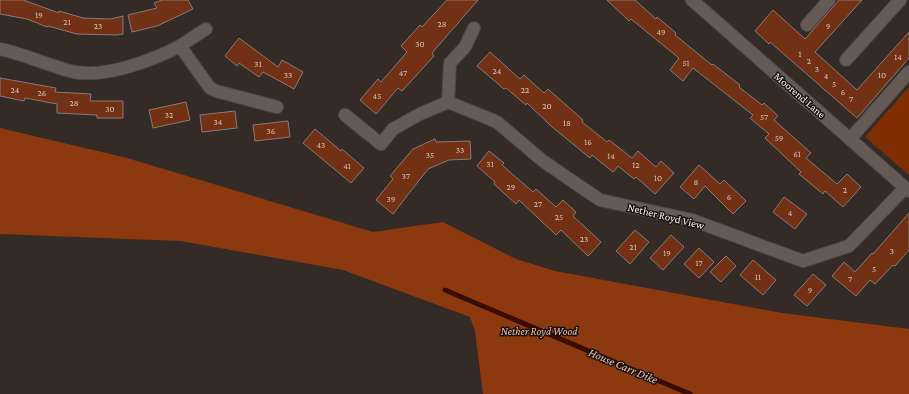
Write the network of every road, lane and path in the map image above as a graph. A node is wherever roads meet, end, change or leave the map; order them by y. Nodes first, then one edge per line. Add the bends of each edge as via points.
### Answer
1 (692, 0) edge
2 (829, 0) edge
3 (900, 0) edge
4 (807, 25) dead end
5 (474, 28) dead end
6 (206, 29) dead end
7 (180, 46) junction
8 (0, 49) edge
9 (846, 60) dead end
10 (909, 72) edge
11 (448, 102) junction
12 (277, 107) dead end
13 (345, 115) dead end
14 (850, 139) junction
15 (907, 189) edge

1 - 14 street, Moorend Lane
2 - 4 street
3 - 9 street
5 - 11 street via 465,47 450,63
6 - 7 street
7 - 8 street via 142,62 114,70 94,72 74,72
7 - 12 street via 210,88
10 - 14 street
11 - 13 street via 393,129 381,144
11 - 15 street, Nether Royd View via 496,122 543,161 600,200 692,220 803,260 849,246
14 - 15 street, Moorend Lane

